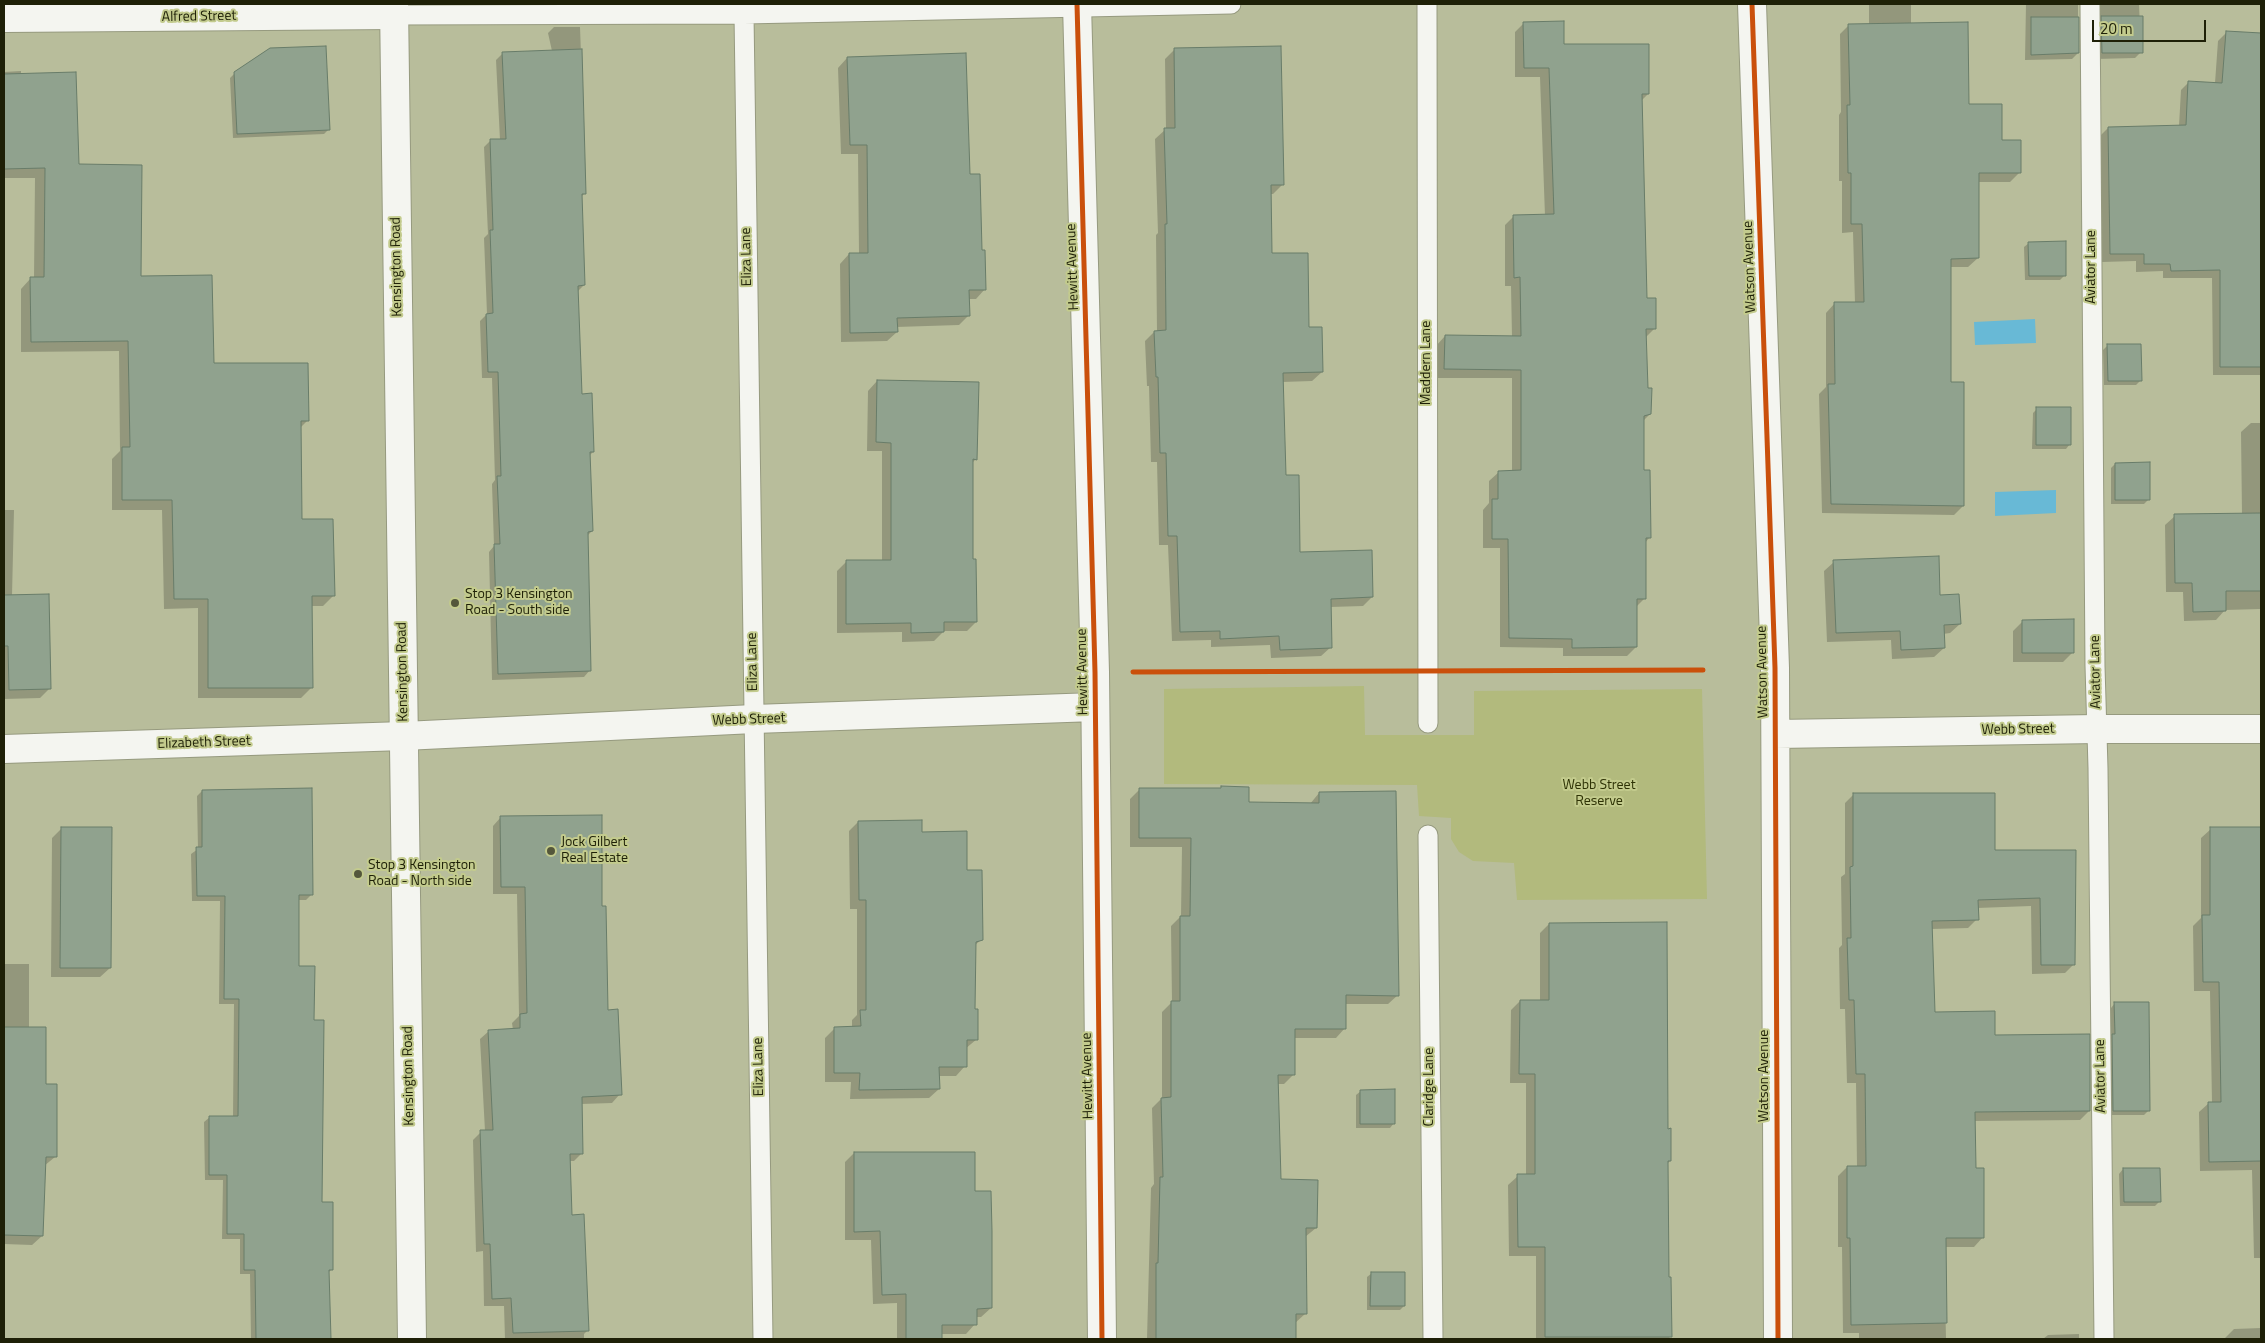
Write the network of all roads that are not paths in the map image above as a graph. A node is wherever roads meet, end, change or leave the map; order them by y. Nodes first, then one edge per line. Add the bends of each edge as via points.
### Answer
1 (1230, 4) edge
2 (1427, 4) edge
3 (1752, 4) edge
4 (2090, 4) edge
5 (1077, 6) edge
6 (394, 9) edge
7 (744, 14) junction
8 (4, 18) edge
9 (1095, 707) junction
10 (754, 719) junction
11 (1428, 723) dead end
12 (2097, 729) junction
13 (2261, 729) edge
14 (1776, 734) junction
15 (404, 736) junction
16 (4, 749) edge
17 (1428, 835) dead end
18 (412, 1339) edge
19 (763, 1339) edge
20 (1102, 1339) edge
21 (1433, 1339) edge
22 (1778, 1339) edge
23 (2104, 1339) edge

1 - 5 lane
2 - 11 lane, Maddern Lane
3 - 14 street, Watson Avenue
4 - 12 lane, Aviator Lane
5 - 7 lane
5 - 9 street, Hewitt Avenue
6 - 7 lane
6 - 8 street, Alfred Street
6 - 15 street, Kensington Road
7 - 10 lane, Eliza Lane
9 - 10 street, Webb Street
9 - 20 street, Hewitt Avenue
10 - 15 street, Webb Street
10 - 19 lane, Eliza Lane
12 - 13 street, Webb Street
12 - 14 street, Webb Street
12 - 23 lane, Aviator Lane
14 - 22 street, Watson Avenue
15 - 16 street, Elizabeth Street
15 - 18 street, Kensington Road
17 - 21 lane, Claridge Lane

